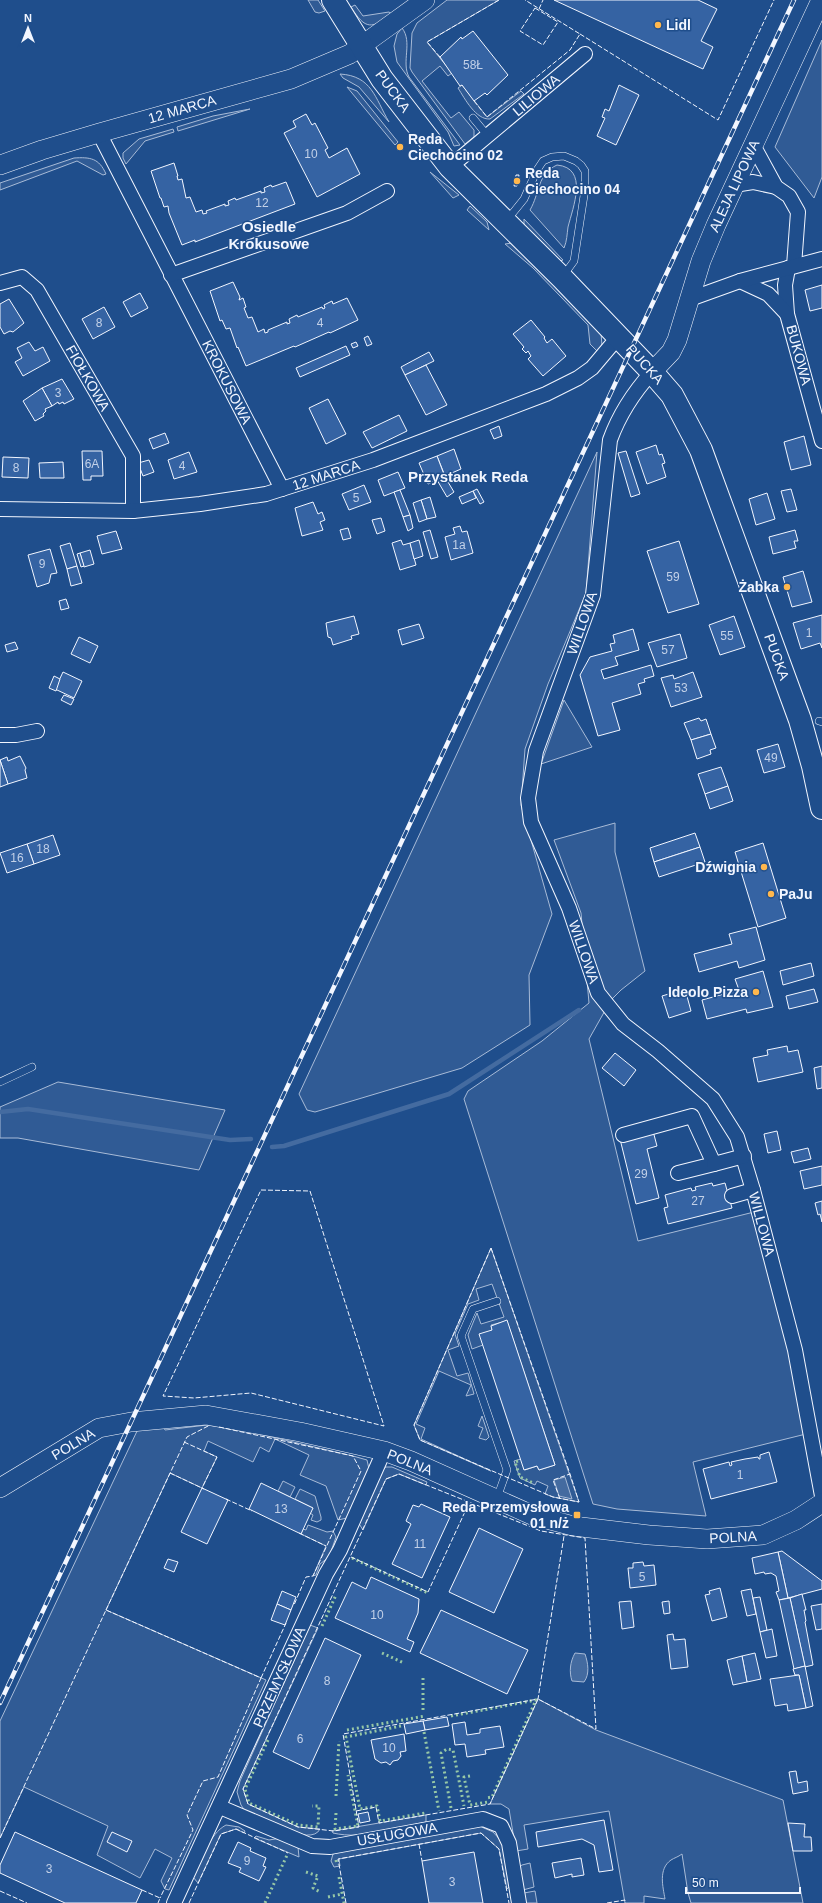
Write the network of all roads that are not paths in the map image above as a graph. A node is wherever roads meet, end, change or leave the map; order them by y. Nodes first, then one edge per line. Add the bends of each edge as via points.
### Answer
1 (333, 0) edge
2 (425, 0) edge
3 (821, 0) edge
4 (361, 46) junction
5 (585, 54) dead end
6 (473, 118) dead end
7 (99, 133) junction
8 (487, 136) junction
9 (753, 145) junction
10 (0, 165) edge
11 (450, 166) junction
12 (734, 185) junction
13 (776, 187) junction
14 (387, 191) dead end
15 (505, 222) junction
16 (822, 259) edge
17 (791, 267) junction
18 (171, 275) junction
19 (562, 278) junction
20 (740, 282) junction
21 (0, 283) edge
22 (690, 299) junction
23 (787, 314) junction
24 (619, 336) junction
25 (652, 372) junction
26 (822, 441) edge
27 (282, 489) junction
28 (0, 509) edge
29 (133, 511) junction
30 (37, 731) dead end
31 (0, 735) edge
32 (822, 808) edge
33 (32, 1067) dead end
34 (0, 1082) edge
35 (623, 1135) dead end
36 (744, 1156) junction
37 (714, 1164) junction
38 (678, 1173) dead end
39 (753, 1190) junction
40 (732, 1196) dead end
41 (496, 1301) dead end
42 (384, 1451) junction
43 (0, 1488) edge
44 (822, 1496) edge
45 (496, 1500) junction
46 (822, 1503) edge
47 (220, 1807) junction
48 (174, 1903) edge
49 (520, 1903) edge

1 - 4 main road, PUCKA
2 - 4 street, 12 MARCA
3 - 9 street, ALEJA LIPOWA
4 - 7 street, 12 MARCA via 337,60 292,79
4 - 11 main road, PUCKA via 382,79
5 - 8 street, LILIOWA
6 - 8 lane
7 - 10 street, 12 MARCA
7 - 18 street, KROKUSOWA
8 - 11 street, LILIOWA
9 - 12 street, ALEJA LIPOWA
9 - 13 street
11 - 15 main road, PUCKA
12 - 13 street via 753,182
12 - 22 street, ALEJA LIPOWA via 704,254
13 - 17 street, BUKOWA via 789,196 798,212
14 - 18 street via 347,213
15 - 19 main road, PUCKA
15 - 19 lane via 524,199 543,161 564,156 581,165 585,189 574,261
16 - 17 street
17 - 20 street
17 - 23 street, BUKOWA via 785,284
18 - 27 street, KROKUSOWA
19 - 24 main road, PUCKA
20 - 22 street
20 - 23 street via 768,294
21 - 29 street, FIOŁKOWA via 22,277 37,290 93,385 133,456
22 - 25 street, ALEJA LIPOWA via 671,352
23 - 26 street, BUKOWA
24 - 25 main road, PUCKA
24 - 27 street, 12 MARCA via 592,368 546,394 373,460
25 - 32 main road, PUCKA via 672,395 702,450 800,720
25 - 36 street, WILLOWA via 638,387 610,440 593,595 536,751 528,798 531,822 569,908 598,993 623,1024 713,1099 737,1137
27 - 29 street, 12 MARCA via 266,494 200,504
28 - 29 street, 12 MARCA
30 - 31 street
33 - 34 lane
35 - 37 street via 692,1116
36 - 37 street
36 - 39 street, WILLOWA
37 - 38 street
39 - 40 street
39 - 44 street, WILLOWA via 795,1350
41 - 45 lane via 473,1310 461,1336 508,1470
42 - 43 street, POLNA via 236,1419 206,1415 172,1417 99,1428
42 - 45 street, POLNA
42 - 47 street, PRZEMYSŁOWA
45 - 46 street, POLNA via 532,1515 573,1526 707,1539 763,1535 796,1520
47 - 48 street, PRZEMYSŁOWA
47 - 49 street, USŁUGOWA via 312,1846 330,1846 483,1818 501,1826 509,1843

